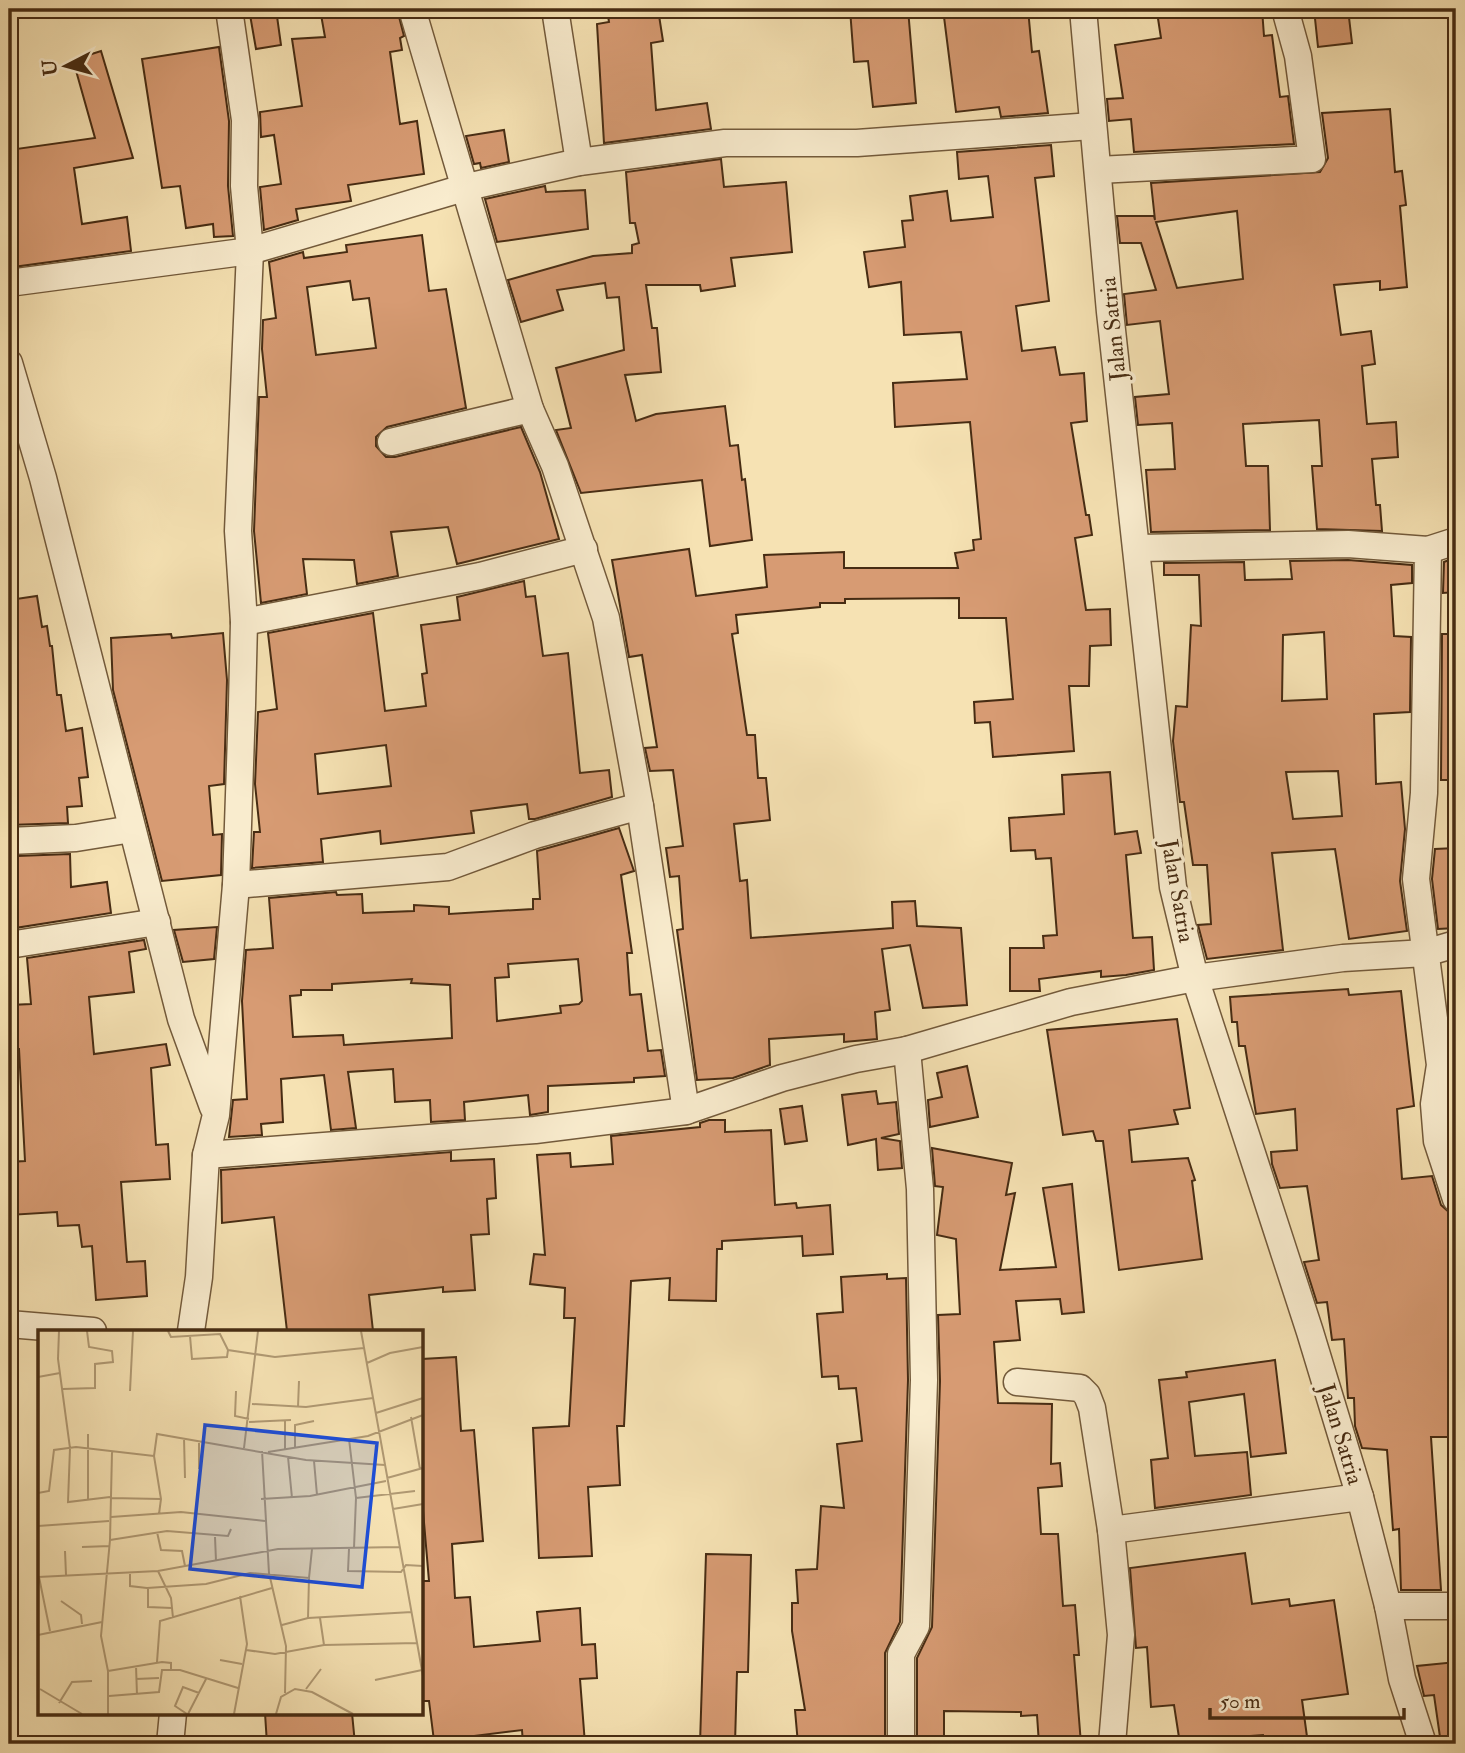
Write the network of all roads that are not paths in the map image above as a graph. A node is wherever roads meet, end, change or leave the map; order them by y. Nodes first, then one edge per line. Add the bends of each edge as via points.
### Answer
1 (229, 9) edge
2 (412, 9) edge
3 (555, 9) edge
4 (1083, 9) edge
5 (1285, 9) edge
6 (1092, 126) junction
7 (579, 163) junction
8 (1098, 170) junction
9 (467, 187) junction
10 (250, 251) junction
11 (9, 284) edge
12 (9, 363) edge
13 (530, 409) junction
14 (391, 442) dead end
15 (1456, 541) edge
16 (1138, 548) junction
17 (584, 549) junction
18 (1428, 550) junction
19 (244, 622) junction
20 (640, 806) junction
21 (132, 829) junction
22 (9, 841) edge
23 (236, 885) junction
24 (157, 922) junction
25 (1456, 944) edge
26 (9, 945) edge
27 (1425, 953) junction
28 (1195, 978) junction
29 (907, 1050) junction
30 (685, 1111) junction
31 (216, 1115) junction
32 (206, 1155) junction
33 (1456, 1199) edge
34 (9, 1324) edge
35 (81, 1330) edge
36 (191, 1330) edge
37 (1017, 1382) dead end
38 (1360, 1497) junction
39 (1111, 1530) junction
40 (1456, 1605) edge
41 (1388, 1606) junction
42 (173, 1714) edge
43 (170, 1744) edge
44 (901, 1744) edge
45 (1112, 1744) edge
46 (1423, 1744) edge

1 - 10 street via 245,120 244,186
2 - 9 street
3 - 7 street
4 - 6 street, Jalan Satria
5 - 8 street via 1298,56 1312,159
6 - 7 street via 857,143 725,143
6 - 8 street, Jalan Satria
7 - 9 street
8 - 16 street, Jalan Satria
9 - 10 street
9 - 13 street
10 - 11 street
10 - 19 street via 239,531
12 - 21 street via 43,478
13 - 14 street
13 - 17 street
15 - 18 street
16 - 18 street via 1348,544
16 - 28 street, Jalan Satria via 1173,887
17 - 19 street via 480,576
17 - 20 street via 606,618
18 - 27 street via 1424,793 1416,879
19 - 23 street
20 - 23 street via 535,835 448,866
20 - 30 street
21 - 22 street via 76,838
21 - 24 street
23 - 31 street
24 - 26 street
24 - 31 street via 181,1019
25 - 27 street
27 - 28 street via 1343,958
27 - 33 street via 1440,1065 1434,1104 1437,1141
28 - 29 street via 1071,1002
28 - 38 street, Jalan Satria
29 - 30 street via 782,1078
29 - 44 street via 920,1189 923,1407 916,1626 901,1654
30 - 32 street via 535,1130
31 - 32 street
32 - 36 street
34 - 35 street
37 - 39 street via 1080,1388 1087,1395
38 - 39 street
38 - 41 street, Jalan Satria
39 - 45 street via 1121,1635
40 - 41 street
41 - 46 street, Jalan Satria via 1402,1679
42 - 43 street

